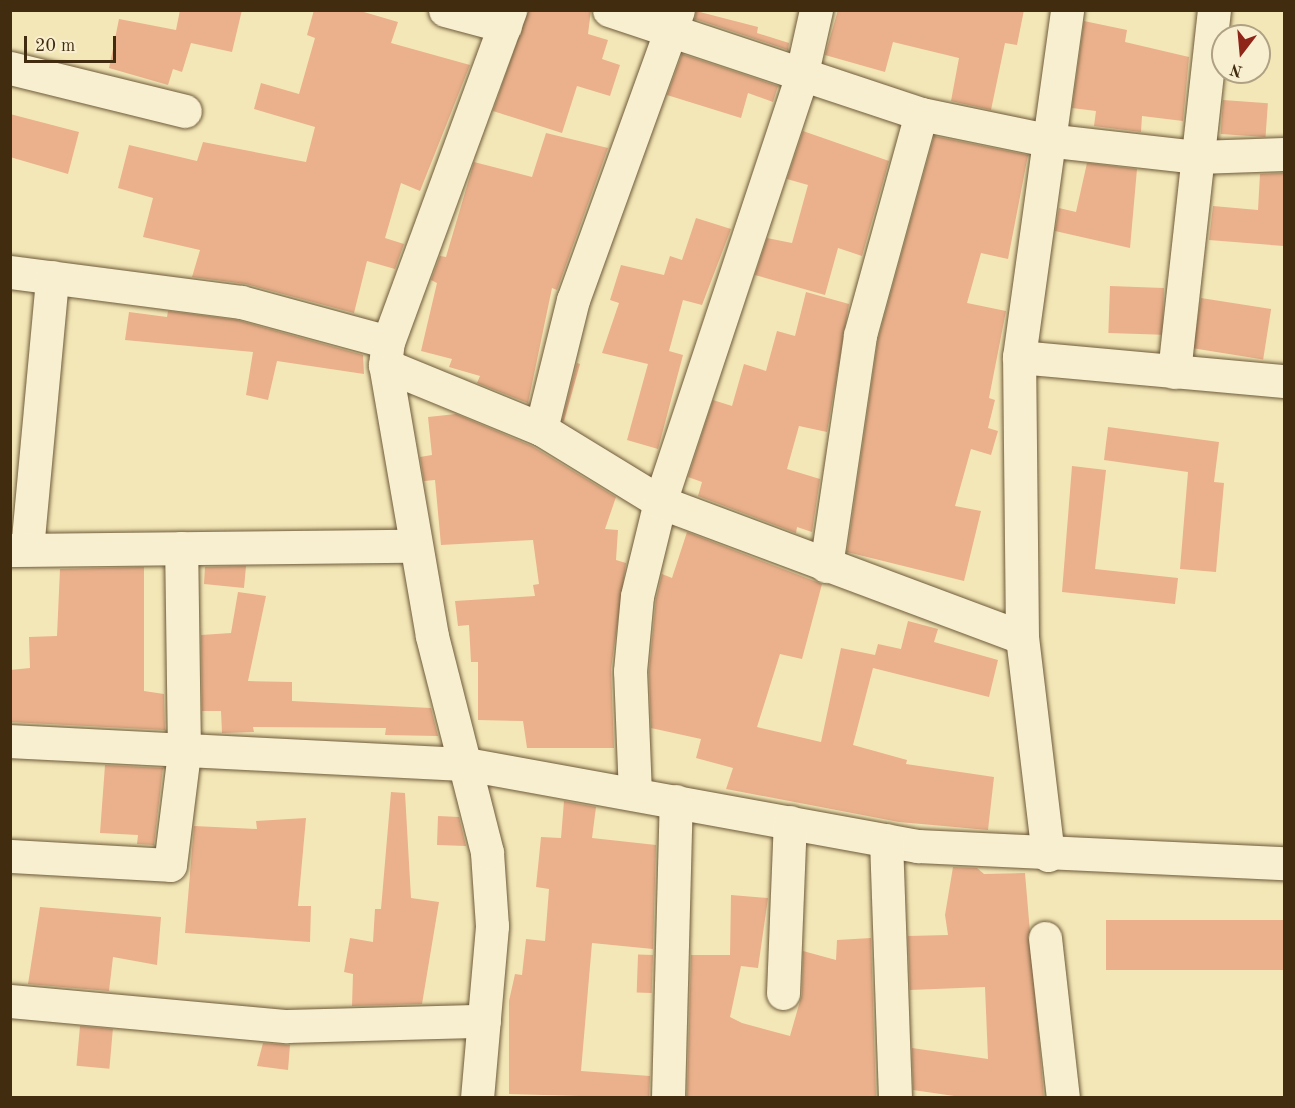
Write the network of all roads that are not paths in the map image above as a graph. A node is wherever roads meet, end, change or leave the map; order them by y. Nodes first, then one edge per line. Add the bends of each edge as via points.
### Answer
1 (445, 10) edge
2 (609, 10) edge
3 (816, 10) edge
4 (1067, 10) edge
5 (1214, 10) edge
6 (508, 18) edge
7 (674, 21) edge
8 (10, 68) edge
9 (801, 76) junction
10 (185, 111) dead end
11 (921, 114) junction
12 (1046, 141) junction
13 (1284, 154) edge
14 (1198, 157) junction
15 (10, 272) edge
16 (52, 278) junction
17 (387, 353) junction
18 (1019, 357) junction
19 (1174, 372) junction
20 (1284, 381) edge
21 (541, 429) junction
22 (660, 502) junction
23 (416, 546) junction
24 (181, 548) junction
25 (19, 549) edge
26 (826, 566) junction
27 (1022, 637) junction
28 (10, 741) edge
29 (184, 753) junction
30 (466, 764) junction
31 (635, 794) junction
32 (676, 801) junction
33 (790, 822) junction
34 (886, 840) junction
35 (1048, 855) junction
36 (10, 856) edge
37 (1284, 863) edge
38 (1045, 938) dead end
39 (783, 993) dead end
40 (10, 1001) edge
41 (484, 1021) junction
42 (477, 1098) edge
43 (668, 1098) edge
44 (895, 1098) edge
45 (1063, 1098) edge

1 - 6 street
2 - 7 street
3 - 9 street
4 - 12 street
5 - 14 street
6 - 17 street
7 - 9 street
7 - 21 street via 573,300
8 - 10 street
9 - 11 street
9 - 22 street
11 - 12 street
11 - 26 street via 860,335
12 - 14 street
12 - 18 street
13 - 14 street
14 - 19 street
15 - 16 street
16 - 17 street via 241,302
16 - 25 street
17 - 21 street
17 - 23 street
18 - 19 street
18 - 27 street
19 - 20 street
21 - 22 street
22 - 26 street
22 - 31 street via 637,596 630,671
23 - 24 street
23 - 30 street via 432,636
24 - 25 street
24 - 29 street
26 - 27 street
27 - 35 street
28 - 29 street
29 - 30 street
29 - 36 street via 170,865
30 - 31 street
30 - 41 street via 488,862 492,926
31 - 32 street
32 - 33 street
32 - 43 street
33 - 34 street
33 - 39 street
34 - 35 street
34 - 44 street
35 - 37 street
38 - 45 street
40 - 41 street via 287,1026
41 - 42 street

